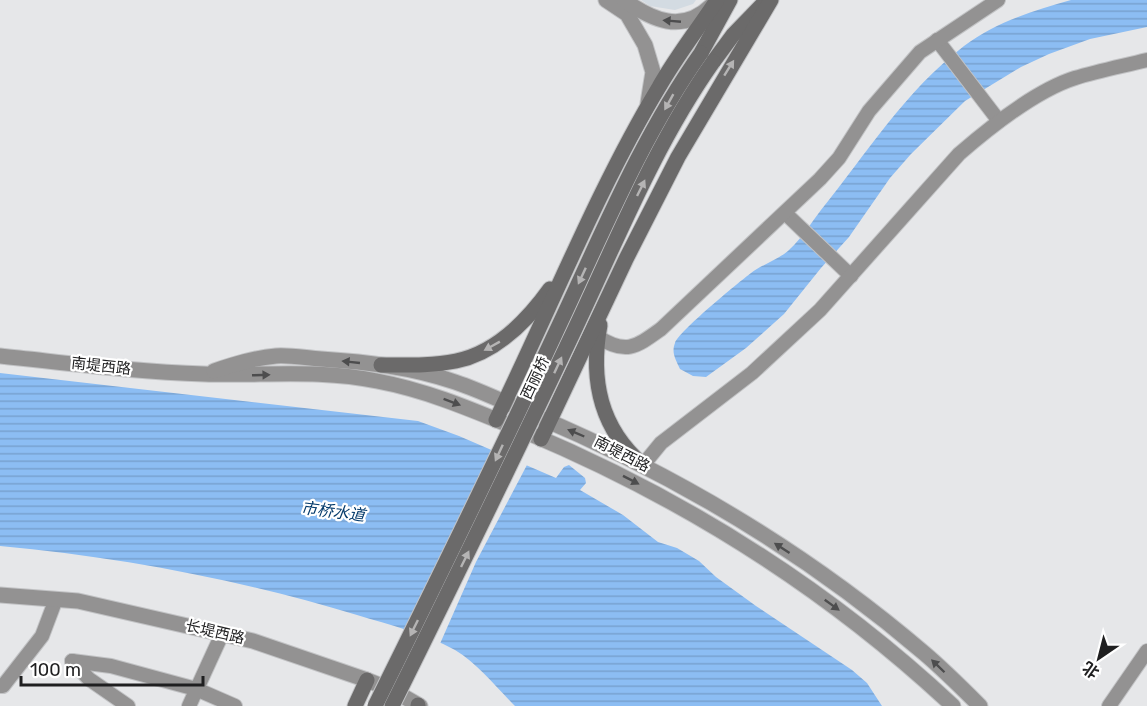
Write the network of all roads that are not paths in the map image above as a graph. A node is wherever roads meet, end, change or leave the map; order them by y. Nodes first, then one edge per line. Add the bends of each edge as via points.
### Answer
1 (606, 0) edge
2 (624, 0) edge
3 (717, 0) edge
4 (730, 0) edge
5 (769, 0) edge
6 (998, 0) edge
7 (937, 40) junction
8 (707, 57) junction
9 (1147, 60) edge
10 (646, 109) junction
11 (999, 121) junction
12 (785, 213) junction
13 (573, 257) junction
14 (851, 276) junction
15 (606, 302) junction
16 (598, 337) junction
17 (0, 356) edge
18 (381, 365) junction
19 (202, 374) junction
20 (504, 403) junction
21 (496, 420) junction
22 (548, 421) junction
23 (541, 439) junction
24 (643, 465) junction
25 (0, 595) edge
26 (56, 599) junction
27 (222, 634) junction
28 (1147, 651) edge
29 (367, 680) junction
30 (0, 686) edge
31 (196, 689) junction
32 (128, 706) edge
33 (189, 706) edge
34 (235, 706) edge
35 (355, 706) edge
36 (375, 706) edge
37 (392, 706) edge
38 (418, 706) edge
39 (953, 706) edge
40 (980, 706) edge
41 (1109, 706) edge

1 - 10 street via 627,14 650,59 652,85
3 -> 2 street via 694,20 673,22 646,14
3 - 10 main road
4 - 8 main road
5 - 8 main road
15 -> 5 main road via 678,157
6 - 7 street
7 - 11 street
7 - 12 street via 920,52 887,89 839,158
8 -> 36 main road, 西丽桥, bridge via 675,91 638,160
37 -> 8 main road, 西丽桥, bridge
9 - 11 street via 1073,78
10 - 13 main road
11 - 14 street via 959,154
12 - 14 street
12 - 16 street via 644,341 623,348
13 -> 18 main road via 542,301 500,342 458,361
13 - 20 main road
14 - 24 street via 752,373 661,442
15 - 16 main road
15 - 22 main road
16 - 24 main road via 600,401 619,438
17 - 19 street, 南堤西路
18 -> 19 street, 南堤西路 via 278,356
18 - 20 street, 南堤西路 via 455,382
19 -> 21 street, 南堤西路 via 321,374 375,380 449,400
20 - 21 main road
20 - 22 street, 南堤西路
21 - 23 street, 南堤西路
22 - 23 main road
24 -> 22 street, 南堤西路
23 -> 39 street, 南堤西路 via 639,484 741,544 885,645
40 -> 24 street, 南堤西路 via 918,648 833,583 733,516
25 - 26 street, 长堤西路
26 - 27 street, 长堤西路
26 - 30 street via 42,636
27 - 29 street, 长堤西路
27 - 31 street
28 - 41 street
29 - 35 main road
29 - 38 street, 长堤西路
31 - 32 street via 111,666 72,661 88,679
31 - 33 street
31 - 34 street

